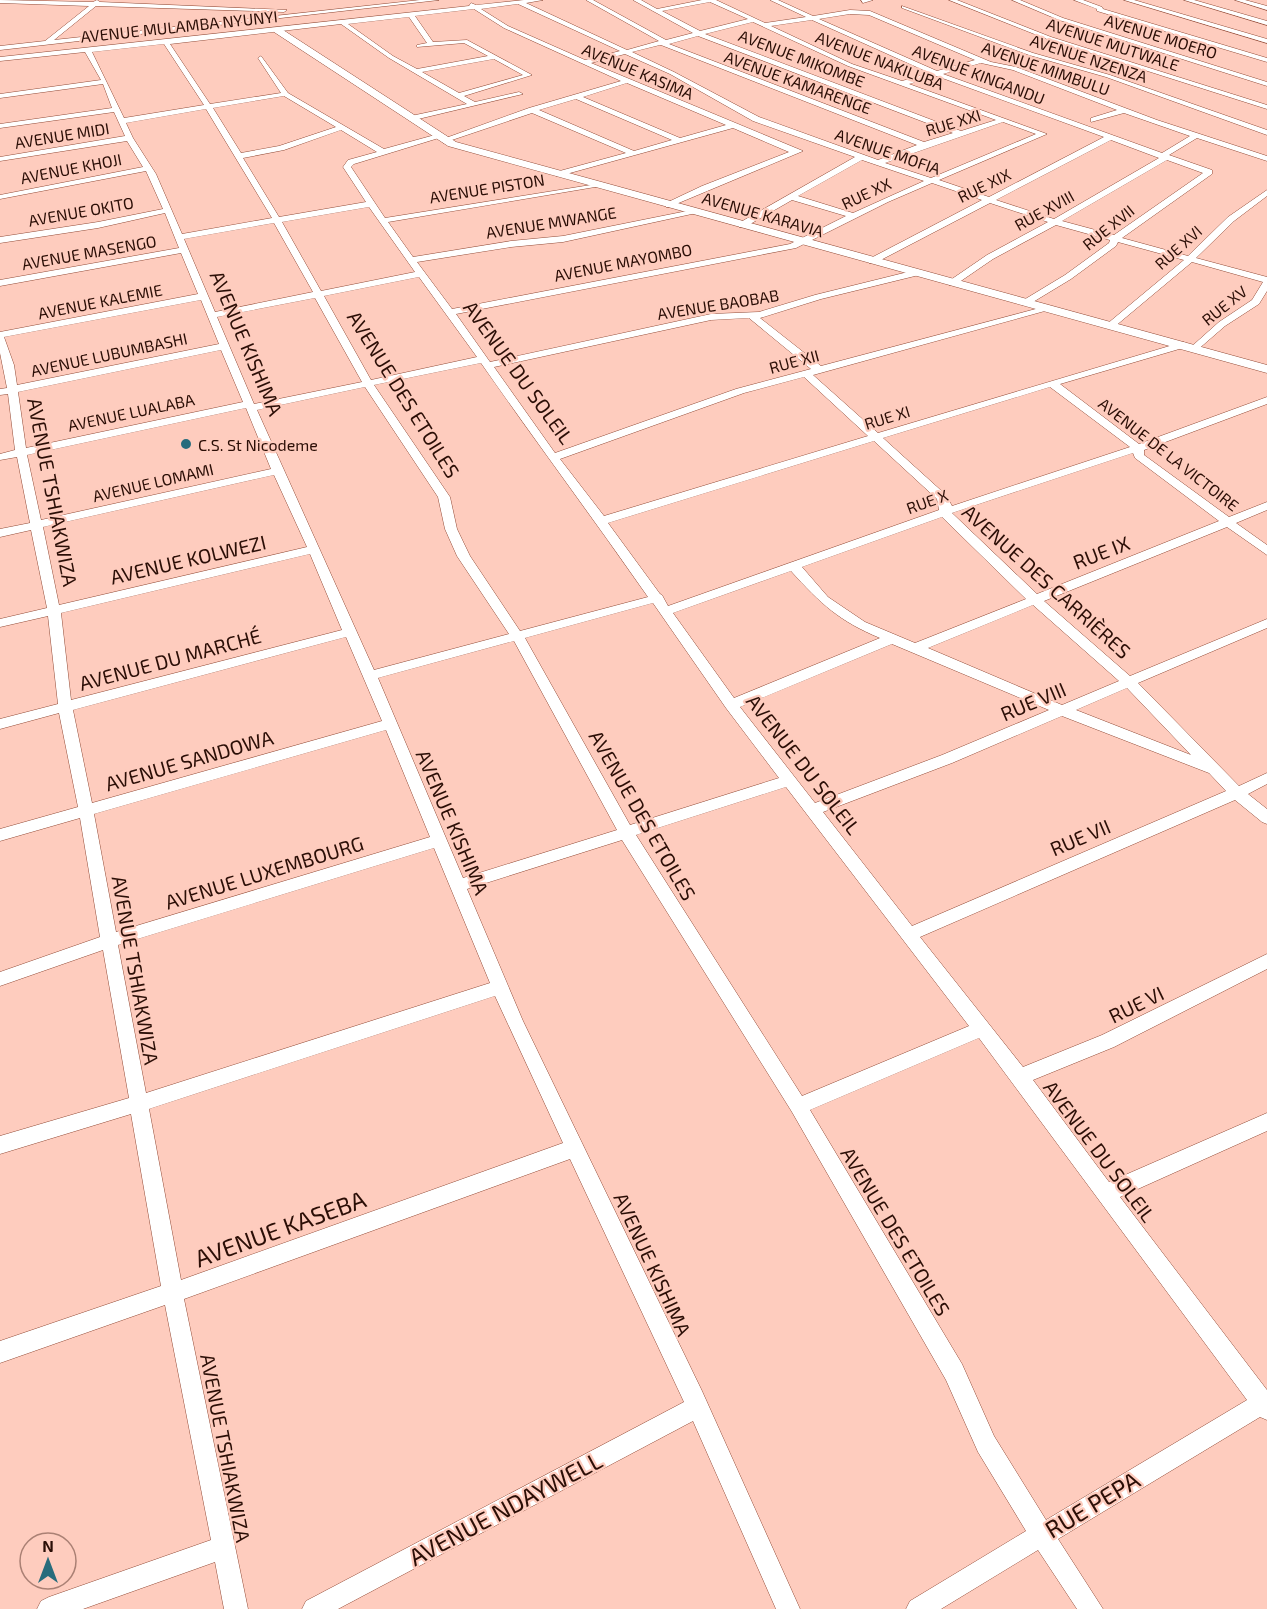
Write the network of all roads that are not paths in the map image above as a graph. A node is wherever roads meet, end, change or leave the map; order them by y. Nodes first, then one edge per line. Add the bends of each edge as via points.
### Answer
1 (201, 0) edge
2 (436, 0) edge
3 (462, 0) edge
4 (540, 0) edge
5 (589, 0) edge
6 (636, 0) edge
7 (711, 0) edge
8 (773, 0) edge
9 (952, 0) edge
10 (1015, 0) edge
11 (1077, 0) edge
12 (1130, 0) edge
13 (1187, 0) edge
14 (1220, 0) edge
15 (1238, 0) edge
16 (0, 1) edge
17 (412, 1) edge
18 (694, 1) edge
19 (98, 2) edge
20 (518, 3) junction
21 (1119, 3) dead end
22 (1204, 5) junction
23 (194, 6) junction
24 (1110, 6) dead end
25 (904, 7) dead end
26 (473, 8) junction
27 (1267, 8) edge
28 (1099, 9) junction
29 (302, 10) junction
30 (655, 11) junction
31 (1088, 12) dead end
32 (410, 14) junction
33 (1079, 14) dead end
34 (1173, 14) junction
35 (186, 15) dead end
36 (1162, 17) dead end
37 (816, 18) junction
38 (1061, 19) junction
39 (1152, 19) dead end
40 (256, 20) junction
41 (753, 20) junction
42 (342, 22) junction
43 (1142, 22) junction
44 (1267, 23) edge
45 (765, 25) junction
46 (293, 28) junction
47 (277, 30) junction
48 (700, 34) junction
49 (1267, 40) edge
50 (48, 42) junction
51 (166, 42) junction
52 (665, 44) junction
53 (432, 45) junction
54 (419, 46) dead end
55 (0, 48) edge
56 (1231, 49) junction
57 (1239, 52) junction
58 (88, 53) junction
59 (627, 53) junction
60 (1034, 56) junction
61 (493, 57) junction
62 (999, 57) dead end
63 (1222, 57) dead end
64 (261, 58) dead end
65 (1019, 58) dead end
66 (0, 59) edge
67 (981, 60) junction
68 (1213, 60) dead end
69 (1267, 60) edge
70 (585, 62) junction
71 (1204, 63) junction
72 (34, 64) dead end
73 (416, 71) junction
74 (936, 73) junction
75 (627, 81) junction
76 (105, 82) junction
77 (900, 84) junction
78 (1267, 84) edge
79 (285, 94) junction
80 (519, 94) dead end
81 (458, 95) junction
82 (0, 96) edge
83 (576, 96) junction
84 (475, 105) junction
85 (209, 106) junction
86 (1267, 107) edge
87 (532, 110) junction
88 (1125, 110) junction
89 (119, 115) junction
90 (414, 118) junction
91 (756, 118) junction
92 (1003, 120) junction
93 (1094, 120) dead end
94 (0, 126) edge
95 (732, 126) junction
96 (341, 128) junction
97 (1267, 133) edge
98 (962, 134) junction
99 (1043, 134) joint
100 (1197, 135) junction
101 (129, 138) junction
102 (442, 138) junction
103 (1109, 138) junction
104 (678, 140) junction
105 (819, 143) junction
106 (924, 145) junction
107 (383, 152) junction
108 (796, 152) junction
109 (632, 153) junction
110 (239, 156) junction
111 (1164, 156) junction
112 (861, 157) junction
113 (0, 159) edge
114 (1267, 159) edge
115 (877, 163) junction
116 (148, 168) junction
117 (1209, 173) joint
118 (559, 174) junction
119 (929, 180) junction
120 (597, 186) junction
121 (1267, 192) edge
122 (0, 197) edge
123 (791, 197) junction
124 (987, 200) junction
125 (370, 204) junction
126 (669, 205) junction
127 (168, 210) junction
128 (697, 212) junction
129 (852, 216) junction
130 (278, 220) junction
131 (381, 221) junction
132 (1055, 222) junction
133 (742, 225) junction
134 (1114, 239) junction
135 (0, 240) edge
136 (802, 242) junction
137 (181, 243) junction
138 (410, 260) junction
139 (1189, 260) junction
140 (872, 261) junction
141 (916, 273) junction
142 (421, 274) junction
143 (1267, 281) edge
144 (0, 283) edge
145 (952, 283) junction
146 (318, 294) junction
147 (205, 296) junction
148 (1025, 303) junction
149 (1047, 309) junction
150 (450, 312) junction
151 (212, 315) junction
152 (751, 315) junction
153 (1110, 326) junction
154 (0, 337) edge
155 (1183, 345) junction
156 (225, 346) junction
157 (1195, 349) junction
158 (486, 362) junction
159 (1267, 369) edge
160 (813, 372) junction
161 (1052, 383) junction
162 (369, 384) junction
163 (6, 391) edge
164 (1265, 402) edge
165 (250, 406) junction
166 (878, 438) junction
167 (1138, 448) junction
168 (21, 453) junction
169 (0, 457) edge
170 (554, 457) junction
171 (278, 471) junction
172 (1267, 506) edge
173 (945, 512) junction
174 (601, 521) junction
175 (1228, 521) junction
176 (37, 525) junction
177 (0, 533) edge
178 (315, 549) junction
179 (1267, 551) edge
180 (794, 566) junction
181 (1034, 599) junction
182 (662, 605) junction
183 (54, 611) junction
184 (0, 623) edge
185 (1267, 623) edge
186 (350, 632) junction
187 (518, 638) junction
188 (891, 639) junction
189 (916, 648) junction
190 (370, 675) junction
191 (1129, 682) junction
192 (731, 705) junction
193 (65, 707) junction
194 (1062, 710) junction
195 (0, 724) edge
196 (388, 724) junction
197 (1213, 769) junction
198 (1267, 778) edge
199 (791, 780) junction
200 (1237, 793) junction
201 (813, 810) junction
202 (86, 811) junction
203 (1267, 818) edge
204 (625, 831) junction
205 (0, 835) edge
206 (437, 842) junction
207 (458, 886) junction
208 (909, 934) junction
209 (108, 941) junction
210 (1267, 961) edge
211 (0, 979) edge
212 (500, 987) junction
213 (982, 1029) junction
214 (1020, 1078) junction
215 (138, 1104) junction
216 (798, 1106) junction
217 (1267, 1122) edge
218 (0, 1144) edge
219 (575, 1148) junction
220 (1105, 1194) junction
221 (173, 1294) junction
222 (0, 1352) edge
223 (1266, 1405) edge
224 (698, 1407) junction
225 (1041, 1534) junction
226 (224, 1547) junction
227 (50, 1609) edge
228 (236, 1609) edge
229 (314, 1609) edge
230 (788, 1609) edge
231 (918, 1609) edge
232 (1091, 1609) edge

1 - 23 street
2 - 17 street
3 - 26 street, AVENUE KASIMA
4 - 20 street, AVENUE MULAMBA NYUNYI
5 - 52 street, AVENUE KAMARENGE
6 - 30 street, AVENUE MIKOMBE
7 - 18 street, AVENUE NAKILUBA
7 - 41 street, AVENUE NAKILUBA
8 - 37 street, AVENUE KINGANDU
9 - 86 street, AVENUE MUTWALE via 1049,38
10 - 38 street, AVENUE MOERO
11 - 28 street
12 - 21 street
12 - 34 street
13 - 22 street
14 - 22 street
15 - 27 street
16 - 19 street
17 - 29 street
18 - 30 street, AVENUE NAKILUBA
19 - 23 street
19 - 50 street
20 - 26 street, AVENUE MULAMBA NYUNYI
20 - 59 street, AVENUE MOFIA
22 - 34 street
22 - 44 street
23 - 29 street
23 - 35 street
24 - 28 street
25 - 60 street, AVENUE NZENZA
26 - 32 street, AVENUE MULAMBA NYUNYI
26 - 70 street, AVENUE KASIMA
28 - 31 street
28 - 43 street
29 - 40 street
29 - 46 street
30 - 48 street, AVENUE MIKOMBE
32 - 42 street, AVENUE MULAMBA NYUNYI
32 - 53 street
33 - 38 street
34 - 36 street
34 - 49 street
37 - 45 street, AVENUE MIMBULU
37 - 67 street, AVENUE MIMBULU via 870,13
37 - 74 street, AVENUE KINGANDU
38 - 71 street, AVENUE MOERO
39 - 43 street
40 - 47 street
40 - 50 street via 178,25
41 - 45 street, AVENUE NAKILUBA
41 - 48 street
42 - 46 street, AVENUE MULAMBA NYUNYI
42 - 73 street
43 - 56 street
45 - 77 street, AVENUE NAKILUBA via 810,48
46 - 47 street, AVENUE MULAMBA NYUNYI
47 - 51 street, AVENUE MULAMBA NYUNYI
47 - 90 street, AVENUE KARAVIA
48 - 52 street
48 - 98 street, AVENUE MIKOMBE
49 - 56 street
50 - 55 street
51 - 58 street, AVENUE MULAMBA NYUNYI
51 - 85 street, AVENUE DES ETOILES
52 - 59 street
52 - 106 street, AVENUE KAMARENGE
53 - 54 street
53 - 61 street via 465,41
56 - 57 street
57 - 63 street
57 - 69 street
58 - 66 street, AVENUE MULAMBA NYUNYI
58 - 72 street
58 - 76 street, AVENUE KISHIMA
59 - 70 street
59 - 91 street, AVENUE MOFIA
60 - 65 street
60 - 97 street, AVENUE NZENZA via 1108,76
61 - 73 street
61 - 81 street via 530,74
62 - 67 street
64 - 79 street
67 - 74 street
67 - 88 street, AVENUE MIMBULU via 993,66 1014,68
68 - 71 street
70 - 75 street, AVENUE KASIMA
71 - 78 street, AVENUE MOERO
73 - 81 street
74 - 77 street
74 - 103 street, AVENUE KINGANDU
75 - 83 street, AVENUE DU SOLEIL
75 - 95 street, AVENUE KASIMA
76 - 82 street
76 - 89 street, AVENUE KISHIMA
77 - 92 street, AVENUE NAKILUBA
79 - 85 street
79 - 96 street
80 - 84 street
81 - 84 street
83 - 87 street, AVENUE DU SOLEIL
83 - 104 street
84 - 90 street
85 - 89 street
85 - 110 street, AVENUE DES ETOILES
87 - 102 street, AVENUE DU SOLEIL
87 - 109 street
88 - 93 street
88 - 100 street, AVENUE MIMBULU
89 - 94 street
89 - 101 street, AVENUE KISHIMA
90 - 102 street, AVENUE KARAVIA
91 - 95 street
91 - 105 street, AVENUE MOFIA
92 - 98 street, RUE XXI
92 - 99 street, AVENUE NAKILUBA
95 - 104 street
95 - 108 street, AVENUE KASIMA
96 - 107 street
96 - 110 street via 281,148
98 - 106 street, RUE XXI
99 - 119 street, RUE XX
100 - 111 street
100 - 114 street, AVENUE MIMBULU
101 - 113 street, AVENUE MIDI
101 - 116 street, AVENUE KISHIMA
102 - 107 street, AVENUE DU SOLEIL
102 - 118 street, AVENUE KARAVIA
103 - 111 street, AVENUE KINGANDU
103 - 124 street, RUE XIX
104 - 109 street
105 - 108 street
105 - 112 street, AVENUE MOFIA
106 - 115 street, RUE XXI
107 - 125 street, AVENUE DU SOLEIL via 348,164
108 - 126 street
109 - 118 street
110 - 130 street, AVENUE DES ETOILES
111 - 117 street, AVENUE KINGANDU
111 - 132 street, RUE XVIII
112 - 115 street, AVENUE MOFIA
112 - 123 street
115 - 119 street, AVENUE MOFIA
116 - 122 street, AVENUE KHOJI
116 - 127 street, AVENUE KISHIMA
117 - 134 street, RUE XVII
118 - 120 street, AVENUE KARAVIA
119 - 124 street, AVENUE MOFIA
119 - 129 street, RUE XX
120 - 126 street, AVENUE KARAVIA
120 - 131 street, AVENUE PISTON
121 - 139 street, RUE XVI via 1231,219
123 - 129 street
123 - 133 street
124 - 132 street, AVENUE MOFIA
124 - 140 street, RUE XIX
125 - 130 street, AVENUE MASENGO
125 - 131 street, AVENUE DU SOLEIL
126 - 128 street, AVENUE KARAVIA
127 - 135 street, AVENUE OKITO
127 - 137 street, AVENUE KISHIMA
128 - 133 street, AVENUE KARAVIA
128 - 138 street, AVENUE MWANGE via 563,238
129 - 136 street, RUE XX
130 - 137 street, AVENUE MASENGO
130 - 146 street, AVENUE DES ETOILES
131 - 138 street, AVENUE DU SOLEIL
132 - 134 street, AVENUE MOFIA
132 - 145 street, RUE XVIII via 990,257
133 - 136 street, AVENUE KARAVIA
134 - 139 street, AVENUE MOFIA
134 - 148 street, RUE XVII via 1113,244 1068,277
136 - 140 street, AVENUE KARAVIA
136 - 150 street, AVENUE MAYOMBO
137 - 144 street, AVENUE MASENGO
137 - 147 street, AVENUE KISHIMA
138 - 142 street, AVENUE DU SOLEIL
139 - 143 street, AVENUE MOFIA
139 - 153 street, RUE XVI
140 - 141 street, AVENUE KARAVIA
141 - 145 street, AVENUE KARAVIA
141 - 152 street, AVENUE BAOBAB
142 - 146 street
142 - 150 street, AVENUE DU SOLEIL
143 - 157 street, RUE XV via 1256,302 1222,324
145 - 148 street, AVENUE KARAVIA
146 - 151 street
146 - 162 street, AVENUE DES ETOILES
147 - 151 street, AVENUE KISHIMA
147 - 154 street, AVENUE KALEMIE
148 - 149 street, AVENUE KARAVIA
149 - 153 street, AVENUE KARAVIA
149 - 160 street, RUE XII
150 - 158 street, AVENUE DU SOLEIL
151 - 156 street, AVENUE KISHIMA
152 - 158 street, AVENUE BAOBAB via 711,317
152 - 160 street, AVENUE DES CARRIÈRES
153 - 155 street, AVENUE KARAVIA
154 - 163 street, AVENUE TSHIAKWIZA via 8,359
155 - 157 street, AVENUE KARAVIA
155 - 161 street, RUE XI
156 - 163 street, AVENUE LUBUMBASHI
156 - 165 street, AVENUE KISHIMA
157 - 159 street, AVENUE KARAVIA
158 - 162 street, AVENUE BAOBAB
158 - 170 street, AVENUE DU SOLEIL
160 - 166 street, AVENUE DES CARRIÈRES
160 - 170 street, RUE XII via 708,401
161 - 166 street, RUE XI
161 - 167 street, AVENUE DE LA VICTOIRE
162 - 165 street, AVENUE LUALABA
162 - 187 street, AVENUE DES ETOILES via 444,497 456,541
163 - 168 street, AVENUE TSHIAKWIZA
164 - 167 street, RUE X
165 - 168 street, AVENUE LUALABA
165 - 171 street, AVENUE KISHIMA
166 - 173 street, AVENUE DES CARRIÈRES via 942,497
166 - 174 street, RUE XI
167 - 173 street, RUE X
167 - 175 street, AVENUE DE LA VICTOIRE via 1139,456
168 - 169 street, AVENUE LUALABA
168 - 176 street, AVENUE TSHIAKWIZA
170 - 174 street, AVENUE DU SOLEIL
171 - 176 street, AVENUE LOMAMI
171 - 178 street, AVENUE KISHIMA
172 - 175 street, RUE IX
173 - 180 street, RUE X
173 - 181 street, AVENUE DES CARRIÈRES
174 - 182 street, AVENUE DU SOLEIL
175 - 179 street, AVENUE DE LA VICTOIRE
175 - 181 street, RUE IX
176 - 177 street, AVENUE LOMAMI
176 - 183 street, AVENUE TSHIAKWIZA
178 - 183 street, AVENUE KOLWEZI
178 - 186 street, AVENUE KISHIMA
180 - 182 street, RUE X
180 - 188 street via 839,613
181 - 189 street, RUE IX
181 - 191 street, AVENUE DES CARRIÈRES
182 - 187 street, RUE X
182 - 192 street, AVENUE DU SOLEIL
183 - 184 street, AVENUE KOLWEZI
183 - 193 street, AVENUE TSHIAKWIZA
185 - 191 street, RUE VIII
186 - 190 street, AVENUE KISHIMA
186 - 193 street, AVENUE DU MARCHÉ
187 - 190 street, RUE X
187 - 204 street, AVENUE DES ETOILES
188 - 189 street
188 - 192 street
189 - 194 street
190 - 196 street, AVENUE KISHIMA
191 - 194 street, RUE VIII
191 - 197 street, AVENUE DES CARRIÈRES
192 - 199 street, AVENUE DU SOLEIL
193 - 195 street, AVENUE DU MARCHÉ
193 - 202 street, AVENUE TSHIAKWIZA
194 - 197 street
194 - 201 street, RUE VIII
196 - 202 street, AVENUE SANDOWA
196 - 206 street, AVENUE KISHIMA
197 - 200 street, AVENUE DES CARRIÈRES
198 - 200 street, RUE VII
199 - 201 street, AVENUE DU SOLEIL
199 - 204 street
200 - 203 street, AVENUE DES CARRIÈRES
200 - 208 street, RUE VII
201 - 208 street, AVENUE DU SOLEIL
202 - 205 street, AVENUE SANDOWA
202 - 209 street, AVENUE TSHIAKWIZA
204 - 207 street
204 - 216 street, AVENUE DES ETOILES
206 - 207 street, AVENUE KISHIMA
206 - 209 street, AVENUE LUXEMBOURG
207 - 212 street, AVENUE KISHIMA
208 - 213 street, AVENUE DU SOLEIL
209 - 211 street, AVENUE LUXEMBOURG
209 - 215 street, AVENUE TSHIAKWIZA
210 - 214 street, RUE VI via 1108,1041
212 - 215 street
212 - 219 street, AVENUE KISHIMA
213 - 214 street, AVENUE DU SOLEIL
213 - 216 street
214 - 220 street, AVENUE DU SOLEIL
215 - 218 street
215 - 221 street, AVENUE TSHIAKWIZA
216 - 225 street, AVENUE DES ETOILES via 943,1352 986,1444
217 - 220 street
219 - 221 street, AVENUE KASEBA
219 - 224 street, AVENUE KISHIMA
220 - 223 street, AVENUE DU SOLEIL
221 - 222 street, AVENUE KASEBA
221 - 226 street, AVENUE TSHIAKWIZA
223 - 225 street, RUE PEPA
224 - 229 street, AVENUE NDAYWELL
224 - 230 street, AVENUE KISHIMA
225 - 231 street, RUE PEPA
225 - 232 street, AVENUE DES ETOILES
226 - 227 street
226 - 228 street, AVENUE TSHIAKWIZA

